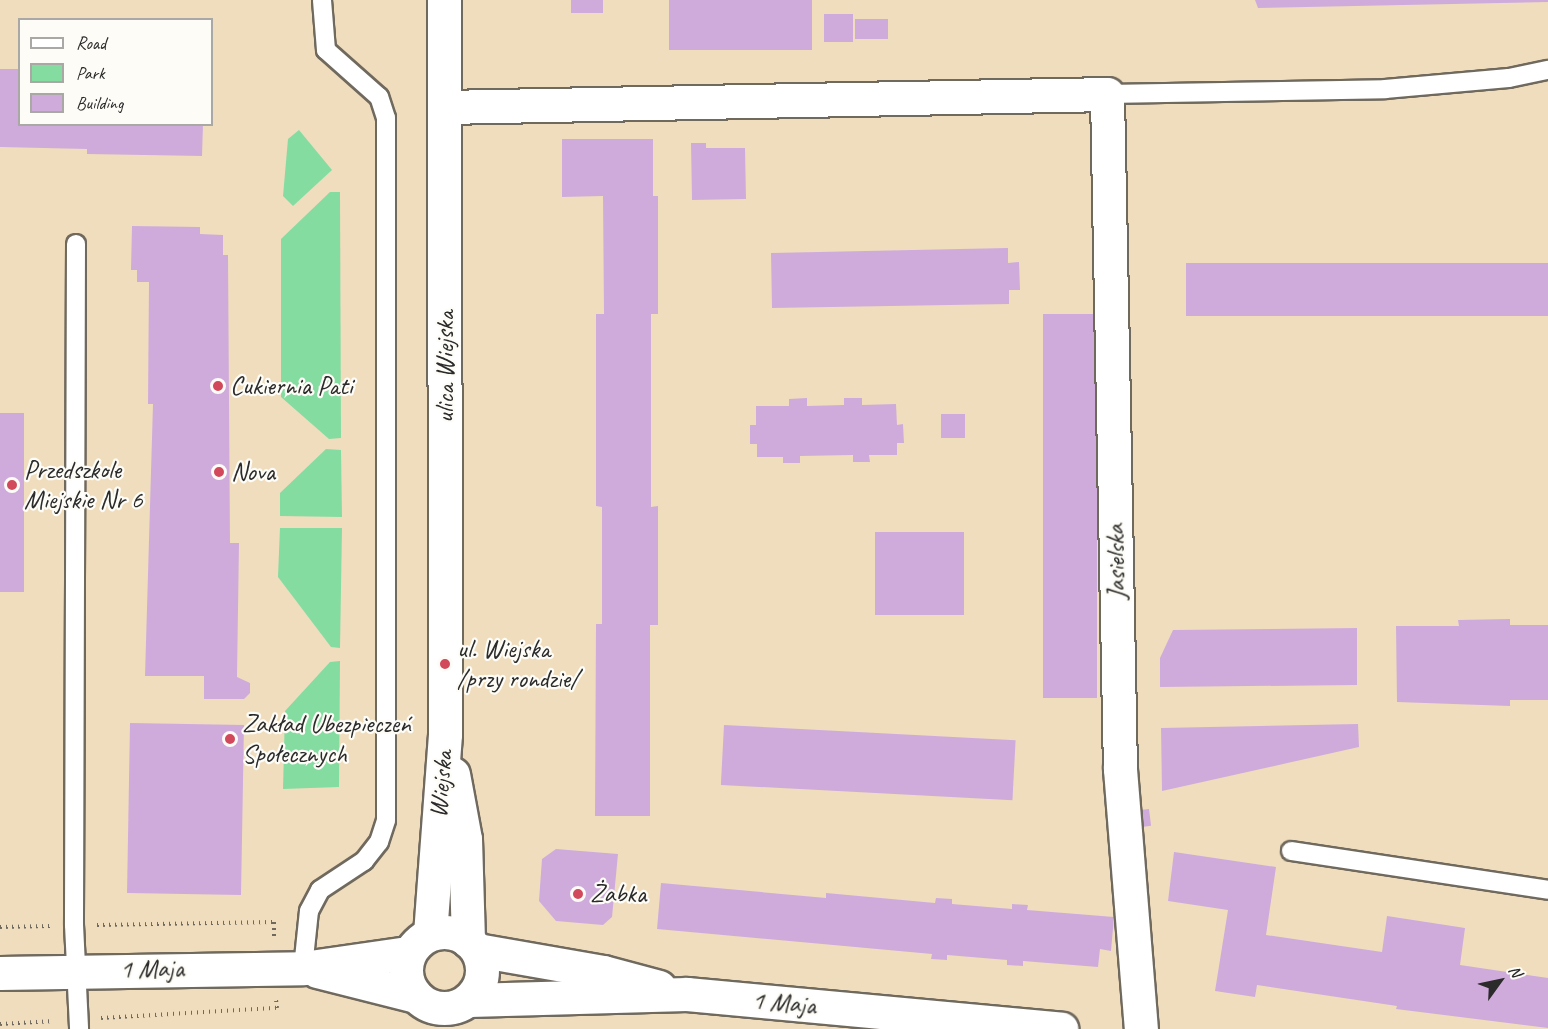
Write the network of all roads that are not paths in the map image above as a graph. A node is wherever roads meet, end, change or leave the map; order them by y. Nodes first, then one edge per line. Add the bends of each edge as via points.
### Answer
1 (322, 0) edge
2 (444, 0) edge
3 (1548, 70) edge
4 (1107, 94) junction
5 (444, 107) junction
6 (76, 244) dead end
7 (445, 734) junction
8 (1291, 850) dead end
9 (1548, 890) edge
10 (420, 944) junction
11 (473, 946) junction
12 (303, 968) junction
13 (76, 971) junction
14 (0, 973) edge
15 (687, 994) junction
16 (442, 1011) edge
17 (79, 1029) edge
18 (1061, 1029) edge
19 (1141, 1029) edge

1 - 12 lane via 326,50 379,97 386,118 386,820 379,842 364,861 316,897 309,911
2 - 5 street, ulica Wiejska
3 - 4 lane via 1509,78 1385,89
4 - 5 street
4 - 19 street, Jasielska via 1120,769
5 - 7 street, ulica Wiejska
6 - 13 lane
7 - 10 street, Wiejska
7 - 11 street, Wiejska via 465,839
8 - 9 lane
10 - 11 street via 445,932
10 - 12 street, 1 Maja
10 - 16 street via 407,975
11 - 15 street, 1 Maja via 603,972
11 - 16 street via 482,976
12 - 13 street, 1 Maja
12 - 16 street, 1 Maja
13 - 14 street, 1 Maja
13 - 17 lane
15 - 16 street, 1 Maja
15 - 18 street, 1 Maja

